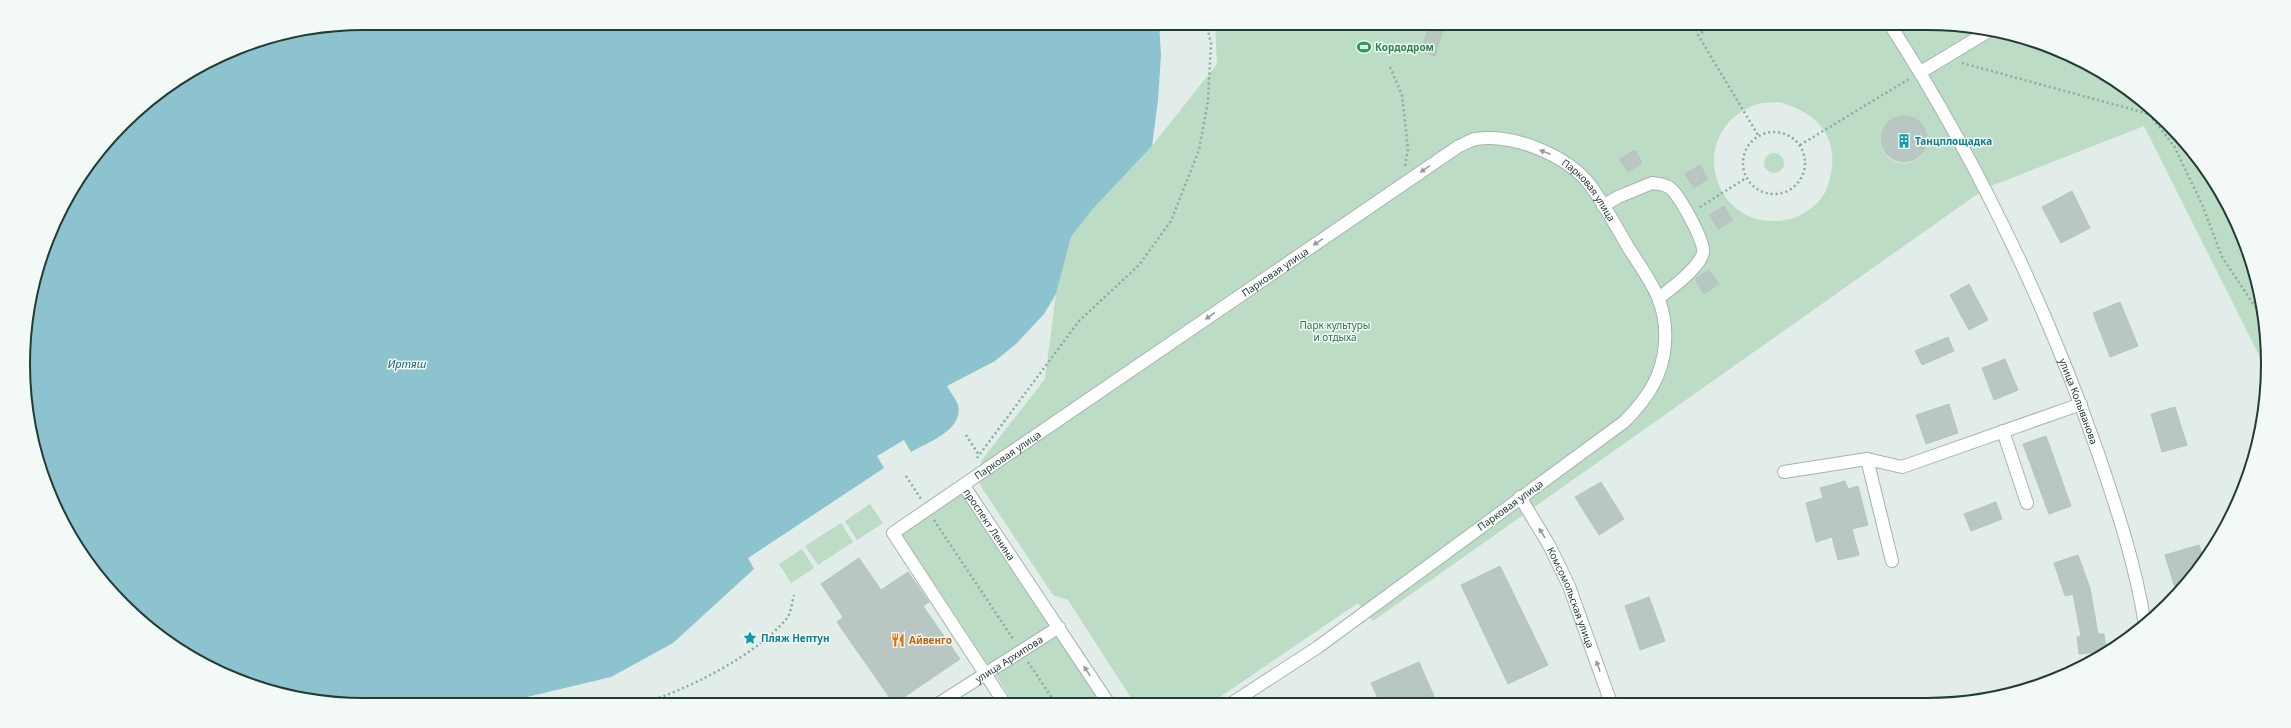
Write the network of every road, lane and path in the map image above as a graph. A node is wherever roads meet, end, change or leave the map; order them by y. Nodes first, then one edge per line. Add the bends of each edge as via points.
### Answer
1 (1208, 30) edge
2 (1705, 30) edge
3 (1894, 30) edge
4 (1983, 35) edge
5 (1945, 58) junction
6 (1390, 67) dead end
7 (1921, 72) junction
8 (2148, 114) edge
9 (2152, 117) edge
10 (1758, 135) junction
11 (1800, 145) junction
12 (1746, 178) junction
13 (1402, 185) junction
14 (1603, 206) junction
15 (1688, 215) junction
16 (1660, 297) junction
17 (2256, 309) edge
18 (2081, 404) junction
19 (2003, 431) junction
20 (966, 435) dead end
21 (979, 455) junction
22 (1867, 459) junction
23 (1784, 472) dead end
24 (906, 476) dead end
25 (967, 484) junction
26 (1520, 497) junction
27 (2027, 503) dead end
28 (928, 510) junction
29 (1892, 561) dead end
30 (794, 595) dead end
31 (2144, 618) edge
32 (1058, 627) junction
33 (1021, 651) junction
34 (985, 673) junction
35 (659, 698) edge
36 (947, 698) edge
37 (1001, 698) edge
38 (1052, 698) edge
39 (1105, 698) edge
40 (1240, 698) edge
41 (1609, 698) edge

1 - 21 path via 1211,43 1208,101 1199,150 1171,221 1139,265 1079,321
2 - 10 path via 1698,35
3 - 7 street, улица Колыванова
4 - 5 street
5 - 7 street
5 - 8 path
6 - 13 path via 1402,96 1408,148
7 - 11 path
7 - 18 street, улица Колыванова via 1986,188 2038,299
9 - 17 path via 2174,146 2202,204 2222,257
10 - 11 path via 1781,132
10 - 12 path via 1745,150 1742,160
11 - 12 path via 1804,159 1803,174 1791,189 1782,193 1762,192
12 - 15 path
14 -> 13 street, Парковая улица via 1589,184 1572,168 1550,154 1516,142 1493,139 1475,139 1459,146
13 -> 25 street, Парковая улица
14 - 15 street via 1652,183 1670,189
14 - 16 street, Парковая улица
15 - 16 street via 1702,241 1704,252 1699,262
16 - 26 street, Парковая улица via 1665,342 1662,363 1655,384 1641,404 1624,422
18 - 19 street
18 - 31 street, улица Колыванова via 2115,503
19 - 22 street via 1902,467
19 - 27 street
20 - 21 path
21 - 25 path
22 - 23 street
22 - 29 street
24 - 28 path
25 - 28 street, проспект Ленина
25 - 32 street, проспект Ленина
26 - 40 street, Парковая улица via 1318,647
41 -> 26 street, Комсомольская улица via 1569,586 1549,545
28 - 33 path
28 - 34 street, проспект Ленина via 893,533
30 - 35 path via 788,617 754,649 712,674
32 - 33 street, улица Архипова
39 -> 32 street, проспект Ленина
33 - 34 street, улица Архипова
33 - 38 path
34 - 36 street, улица Архипова
34 - 37 street, проспект Ленина

